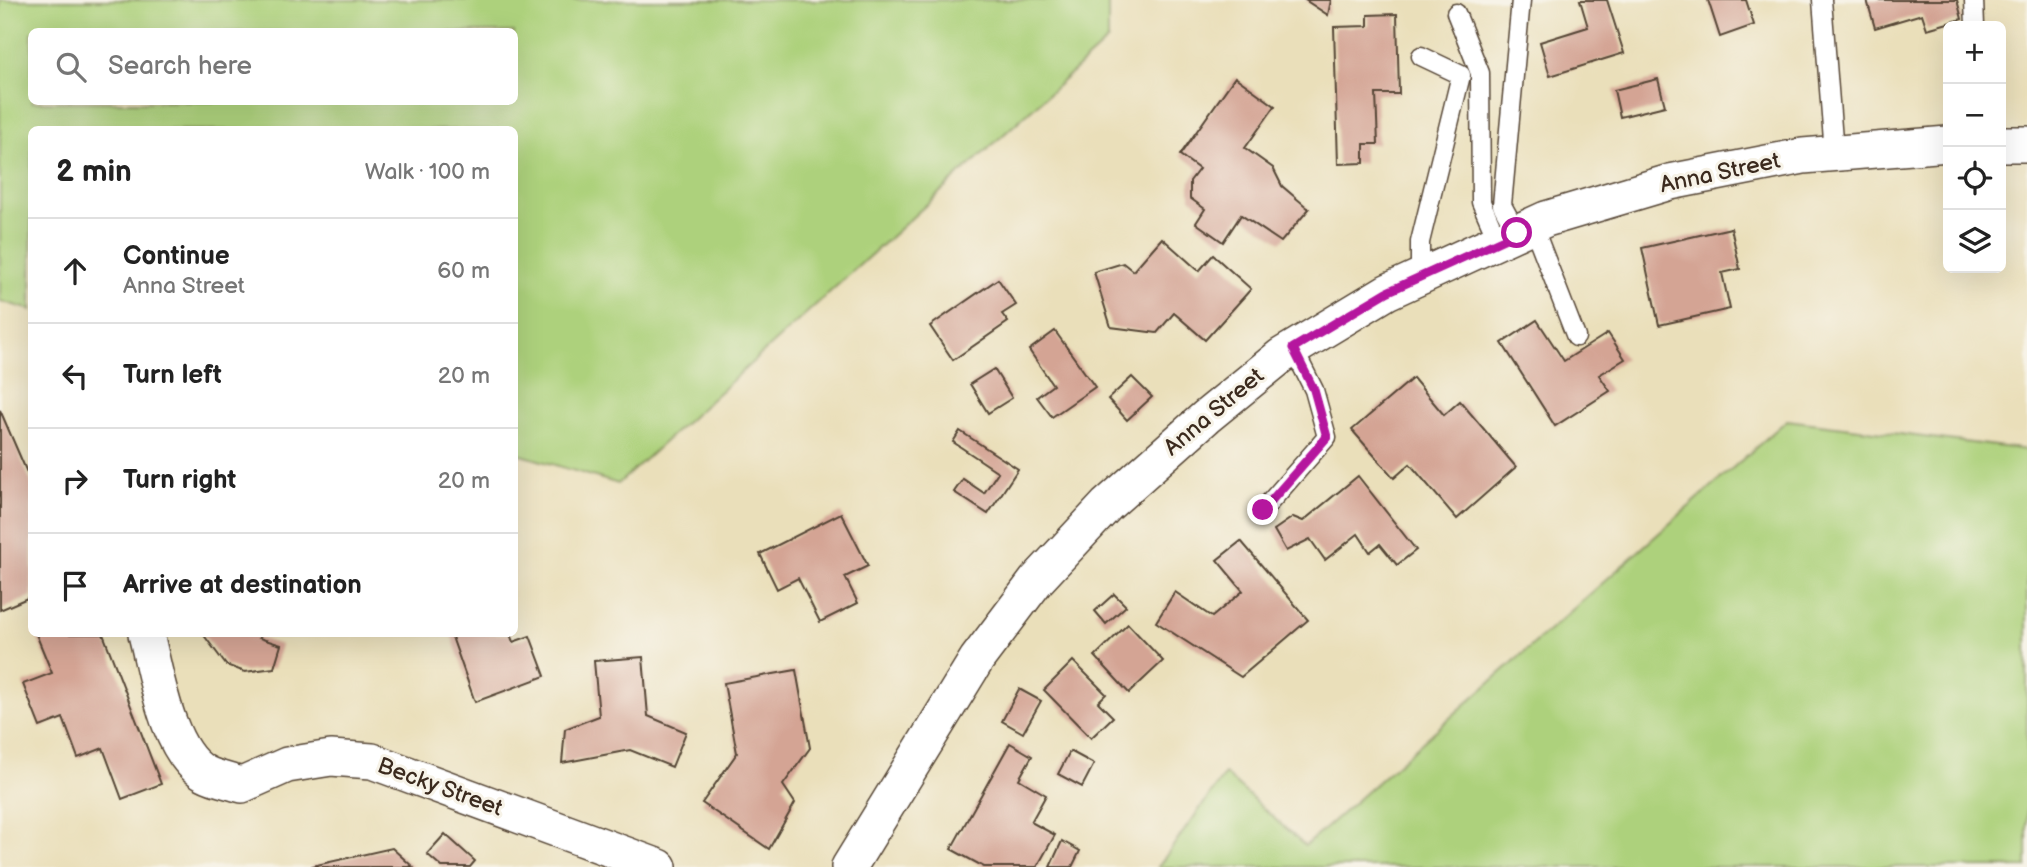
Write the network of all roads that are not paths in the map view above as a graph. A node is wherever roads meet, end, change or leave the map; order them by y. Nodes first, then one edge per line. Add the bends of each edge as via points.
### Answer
1 (1521, 0) edge
2 (1822, 0) edge
3 (1974, 0) edge
4 (1455, 13) dead end
5 (1975, 21) edge
6 (1421, 56) dead end
7 (1943, 144) edge
8 (2006, 144) edge
9 (2027, 144) edge
10 (1834, 153) junction
11 (1516, 233) junction
12 (1420, 277) junction
13 (1576, 337) dead end
14 (1293, 348) junction
15 (1263, 510) dead end
16 (146, 637) edge
17 (659, 867) edge
18 (849, 867) edge

1 - 11 lane via 1502,205
2 - 10 lane
3 - 5 lane
4 - 11 lane via 1480,73 1480,202
6 - 12 lane via 1461,75 1420,243
7 - 10 street, Anna Street
8 - 9 street
10 - 11 street, Anna Street via 1670,182 1546,219
11 - 12 street, Anna Street
11 - 13 lane
12 - 14 street, Anna Street
14 - 15 lane via 1314,390 1327,437
14 - 18 street, Anna Street via 1107,505 1036,581 977,659
16 - 17 street, Becky Street via 168,721 181,749 204,772 242,785 287,765 331,758 372,761

